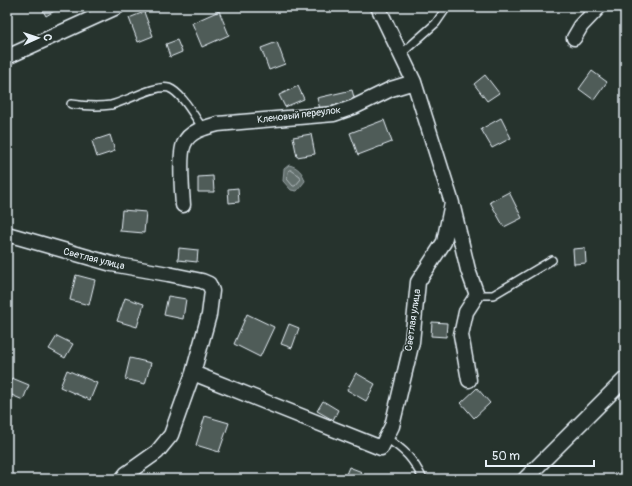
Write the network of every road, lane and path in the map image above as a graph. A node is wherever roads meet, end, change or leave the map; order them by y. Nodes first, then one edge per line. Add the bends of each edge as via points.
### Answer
1 (116, 7) edge
2 (378, 7) edge
3 (446, 7) edge
4 (599, 7) edge
5 (574, 38) dead end
6 (401, 54) junction
7 (7, 57) edge
8 (414, 82) junction
9 (71, 104) dead end
10 (202, 127) junction
11 (452, 202) junction
12 (183, 204) dead end
13 (7, 234) edge
14 (552, 260) dead end
15 (477, 296) junction
16 (193, 373) junction
17 (625, 379) edge
18 (469, 380) dead end
19 (386, 438) junction
20 (122, 479) edge
21 (423, 479) edge
22 (525, 479) edge

1 - 7 street
2 - 6 street, Светлая улица
3 - 6 lane via 436,22
4 - 5 street via 581,26
6 - 8 street, Светлая улица
8 - 10 street, Кленовый переулок via 391,89 334,114
8 - 11 street, Светлая улица
9 - 10 lane via 86,107 111,104 155,88 168,88 180,96
10 - 12 street via 184,144
11 - 15 street via 468,270
11 - 19 street, Светлая улица via 444,242 418,282 412,342 392,426
13 - 16 street, Светлая улица via 112,264 209,284 212,291 209,315
14 - 15 lane via 493,295
15 - 18 street via 466,312 461,335
16 - 19 street via 381,448
16 - 20 street, Светлая улица via 171,435 157,452
17 - 22 street
19 - 21 lane via 401,448 416,465

